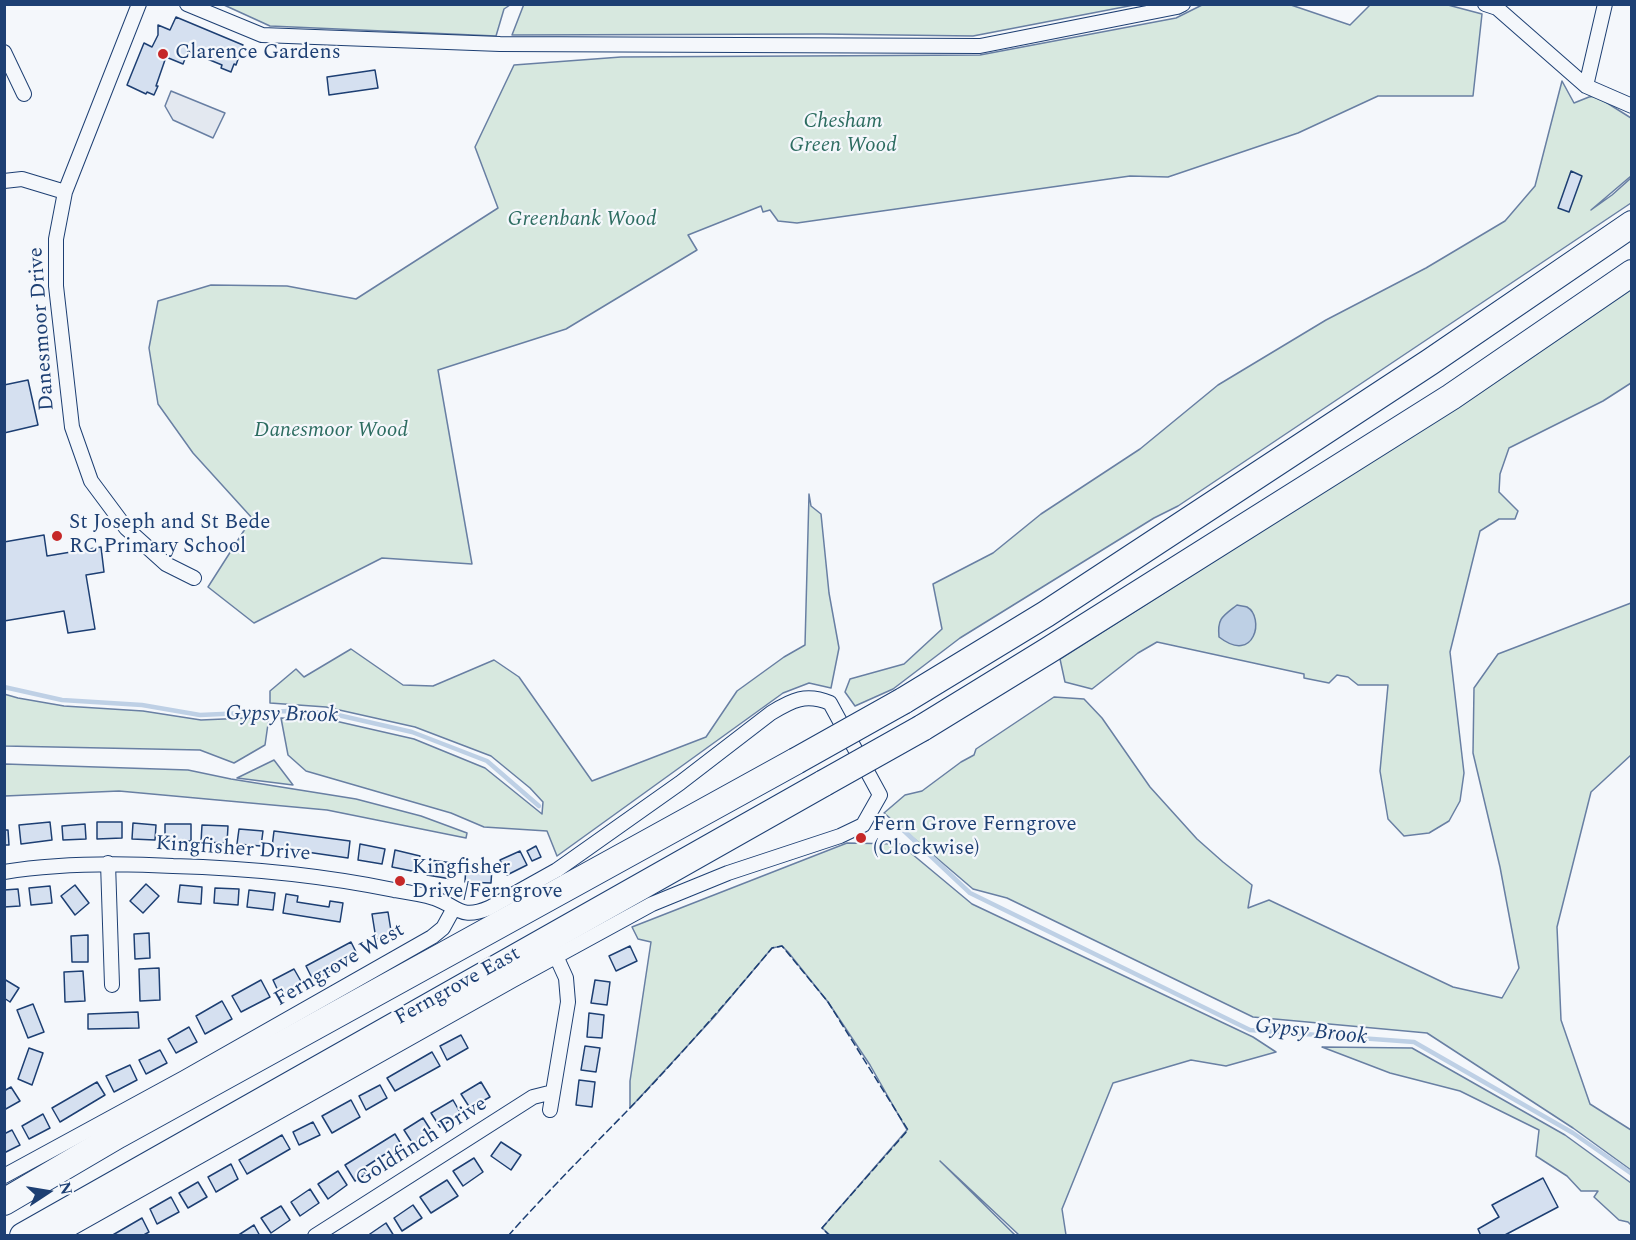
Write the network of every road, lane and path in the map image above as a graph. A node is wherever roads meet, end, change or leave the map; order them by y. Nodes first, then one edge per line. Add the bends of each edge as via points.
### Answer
1 (187, 4) edge
2 (1184, 4) edge
3 (1485, 4) edge
4 (1605, 4) edge
5 (139, 5) edge
6 (4, 52) edge
7 (1586, 86) junction
8 (24, 94) dead end
9 (1632, 106) edge
10 (4, 181) edge
11 (65, 192) junction
12 (1632, 224) edge
13 (1632, 273) edge
14 (194, 578) dead end
15 (108, 863) junction
16 (4, 872) edge
17 (454, 908) junction
18 (556, 956) junction
19 (112, 985) dead end
20 (553, 1092) junction
21 (550, 1110) dead end
22 (4, 1176) edge
23 (4, 1202) edge
24 (23, 1236) edge
25 (58, 1236) edge
26 (315, 1236) edge

1 - 2 street via 262,35 500,44 980,46
3 - 7 street via 1497,8
4 - 7 street
5 - 11 street, Danesmoor Drive
6 - 8 street
7 - 9 street
10 - 11 street via 22,179
11 - 14 street, Danesmoor Drive via 56,239 56,286 72,427 91,481 126,528 166,564
12 - 23 highway, bridge via 1430,362 1056,607 903,700
13 - 24 highway, bridge via 1441,403 922,728
15 - 16 street, Kingfisher Drive
15 - 17 street, Kingfisher Drive via 239,868 303,875 434,898
15 - 19 street
17 - 18 street, Ferngrove East via 477,913 557,870 787,703 818,698 830,703 880,795 863,825 652,904
17 - 22 street, Ferngrove West via 432,937
18 - 20 street via 566,978 568,1002
18 - 25 street, Ferngrove East
20 - 21 street
20 - 26 street, Goldfinch Drive via 533,1097

